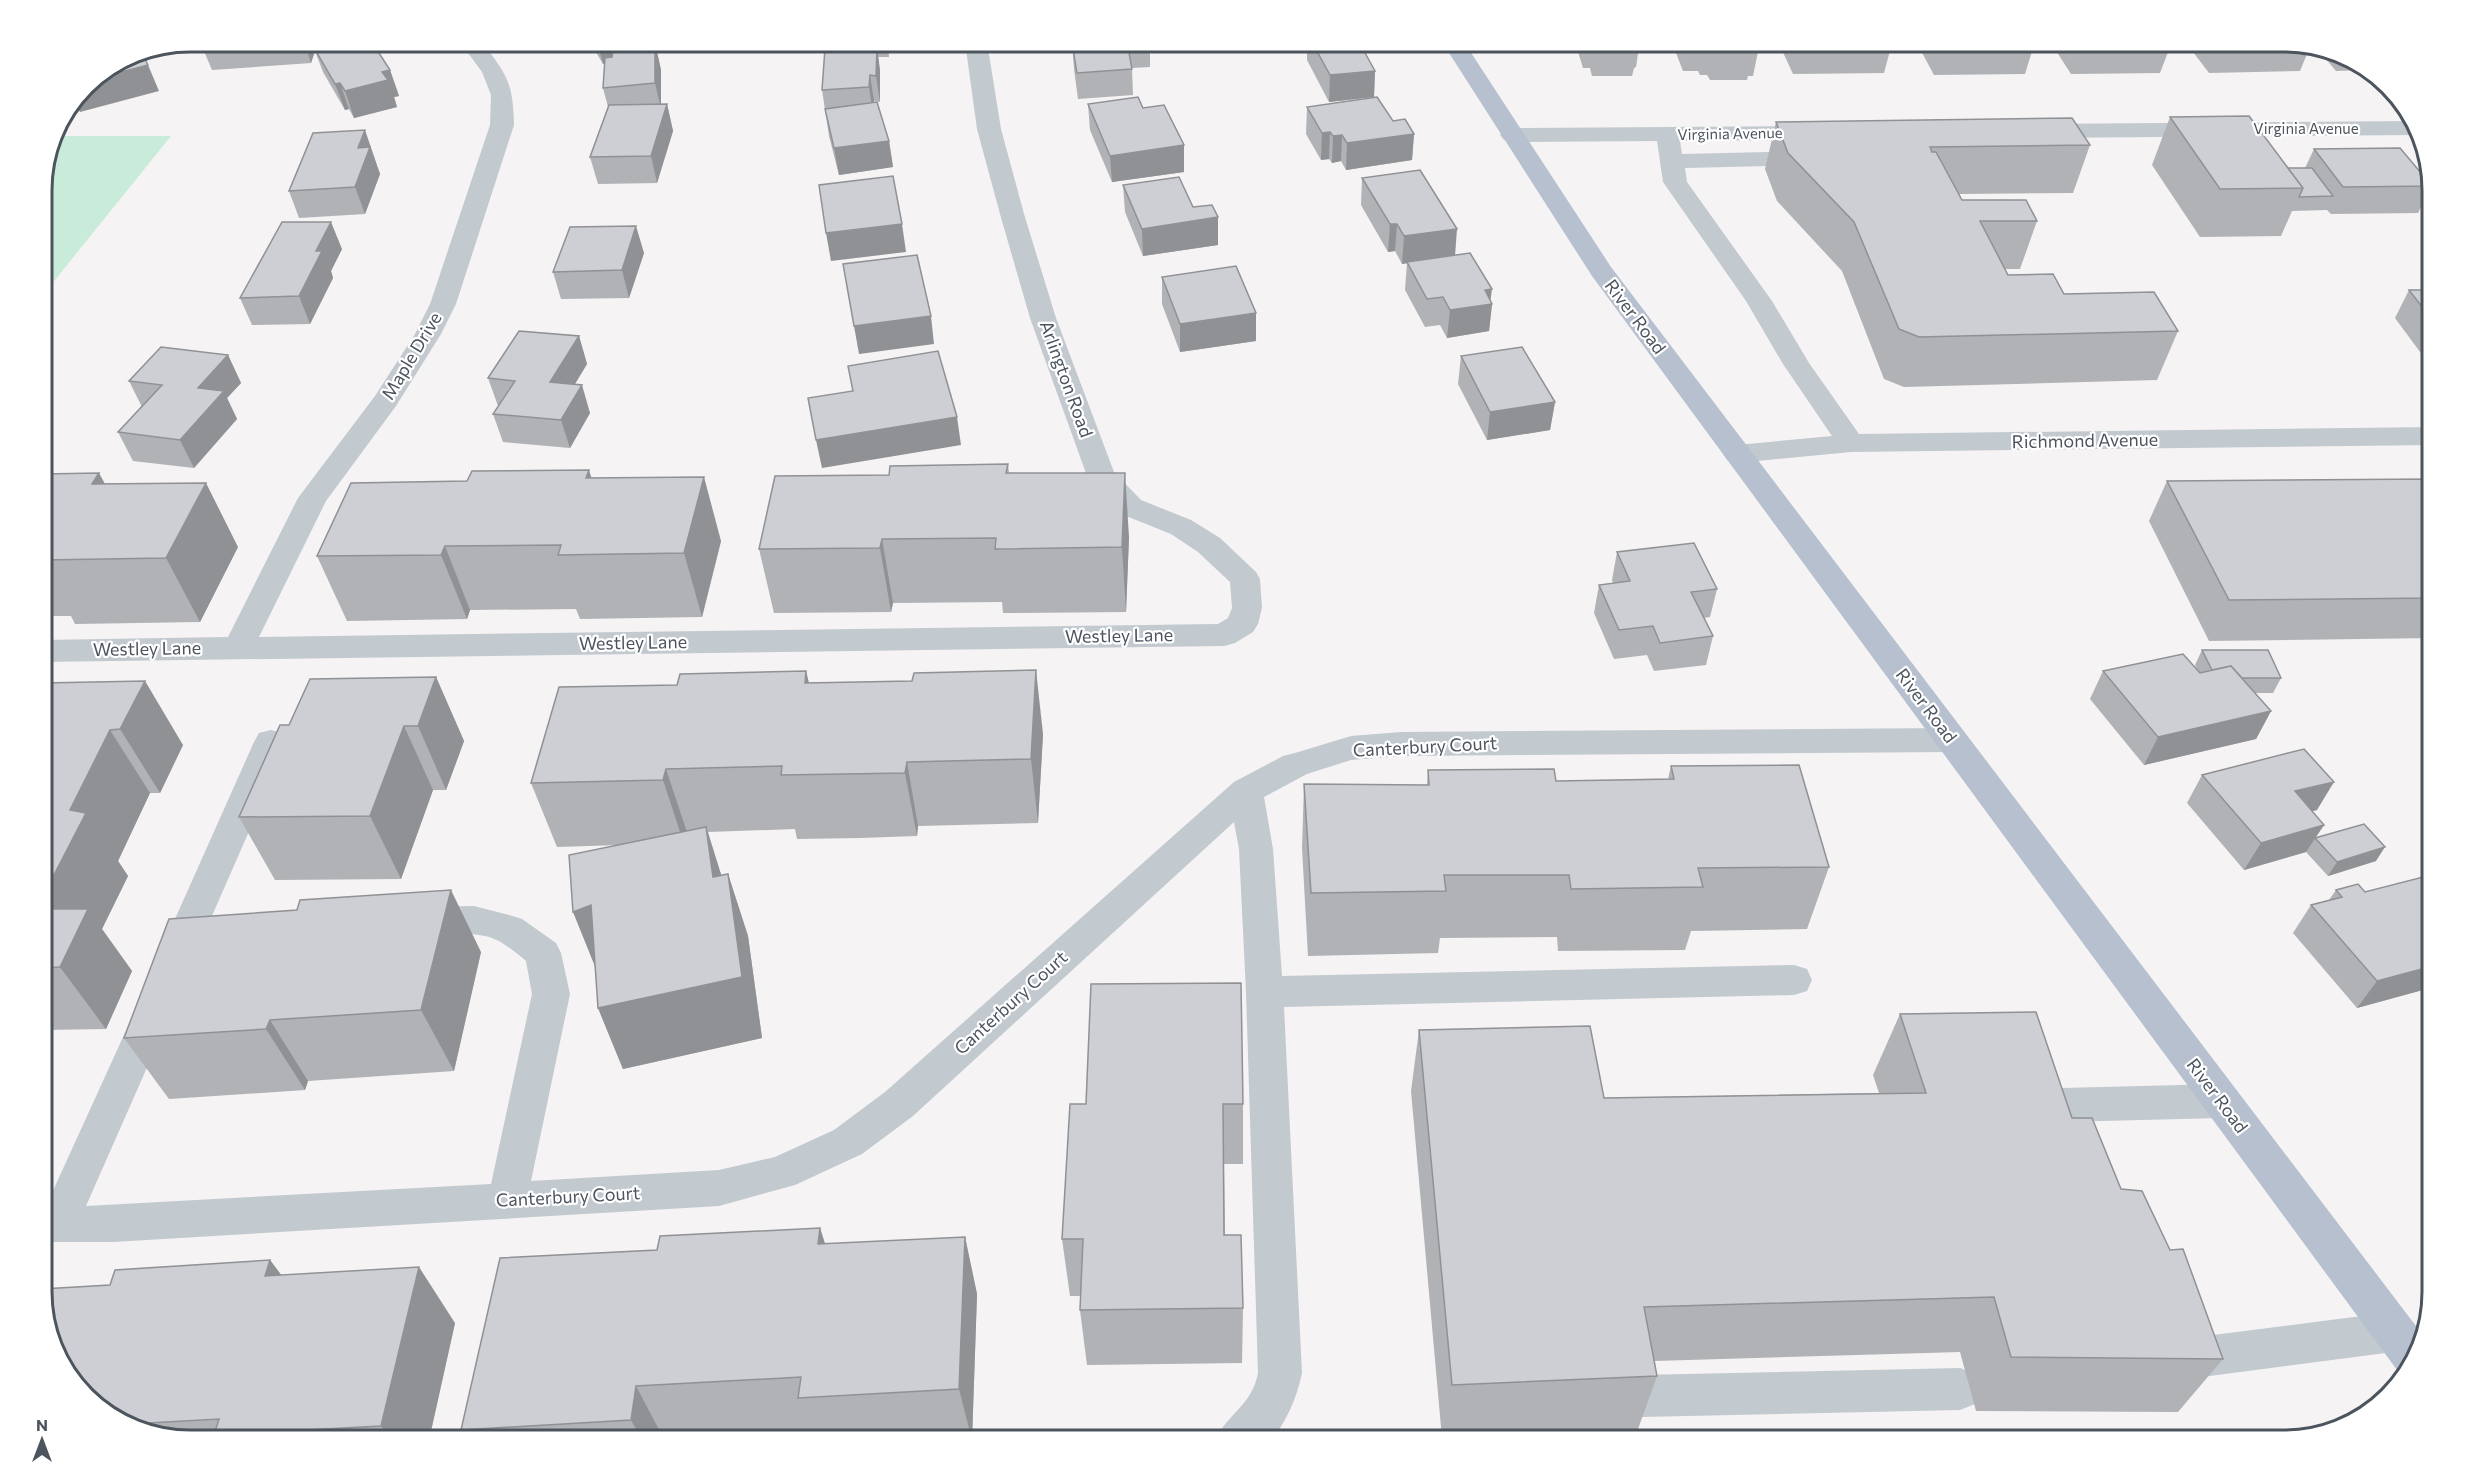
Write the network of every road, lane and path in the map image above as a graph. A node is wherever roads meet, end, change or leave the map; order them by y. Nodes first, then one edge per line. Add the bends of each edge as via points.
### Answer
1 (478, 52) edge
2 (977, 52) edge
3 (1459, 52) edge
4 (2407, 128) edge
5 (2013, 131) edge
6 (1847, 133) edge
7 (1667, 134) junction
8 (1512, 135) junction
9 (1836, 158) edge
10 (1671, 161) junction
11 (2422, 436) edge
12 (1851, 443) junction
13 (1737, 454) junction
14 (1224, 635) joint
15 (238, 648) junction
16 (53, 651) edge
17 (1951, 740) junction
18 (271, 742) edge
19 (1246, 791) junction
20 (391, 921) edge
21 (1794, 980) dead end
22 (1264, 992) junction
23 (2221, 1101) junction
24 (2056, 1105) junction
25 (2014, 1106) edge
26 (2079, 1145) edge
27 (507, 1201) junction
28 (53, 1218) edge
29 (53, 1224) edge
30 (2172, 1307) edge
31 (2404, 1346) edge
32 (1960, 1389) dead end
33 (1640, 1396) edge
34 (1248, 1430) edge

1 - 15 street, Maple Drive via 493,72 502,95 502,125 443,304 386,400 313,498
2 - 14 street, Arlington Road via 989,129 1012,214 1043,318 1101,476 1131,507 1181,526 1209,545 1245,579 1247,608 1242,624
3 - 8 main road, River Road
4 - 5 street, Virginia Avenue via 2146,130 2138,152 2096,153 2083,131
6 - 7 street, Virginia Avenue
7 - 8 street, Virginia Avenue
7 - 10 street
8 - 13 main road, River Road via 1601,271
9 - 10 street
10 - 12 street via 1675,182 1759,301 1796,364
11 - 12 street, Richmond Avenue
12 - 13 street, Richmond Avenue
13 - 17 main road, River Road
14 - 15 street, Westley Lane
15 - 16 street, Westley Lane
17 - 19 street, Canterbury Court via 1401,744 1351,748 1295,765
17 - 23 main road, River Road
18 - 28 street via 208,925
19 - 22 street via 1256,849
19 - 27 street, Canterbury Court via 898,1104 848,1142 781,1173 719,1188
20 - 27 street via 474,920 509,928 543,953 551,994
21 - 22 street
22 - 34 street via 1280,1373 1278,1388 1263,1416
23 - 24 street
23 - 31 main road, River Road
24 - 25 street
24 - 26 street
27 - 29 street, Canterbury Court via 113,1224
30 - 31 street via 2185,1362
32 - 33 street

